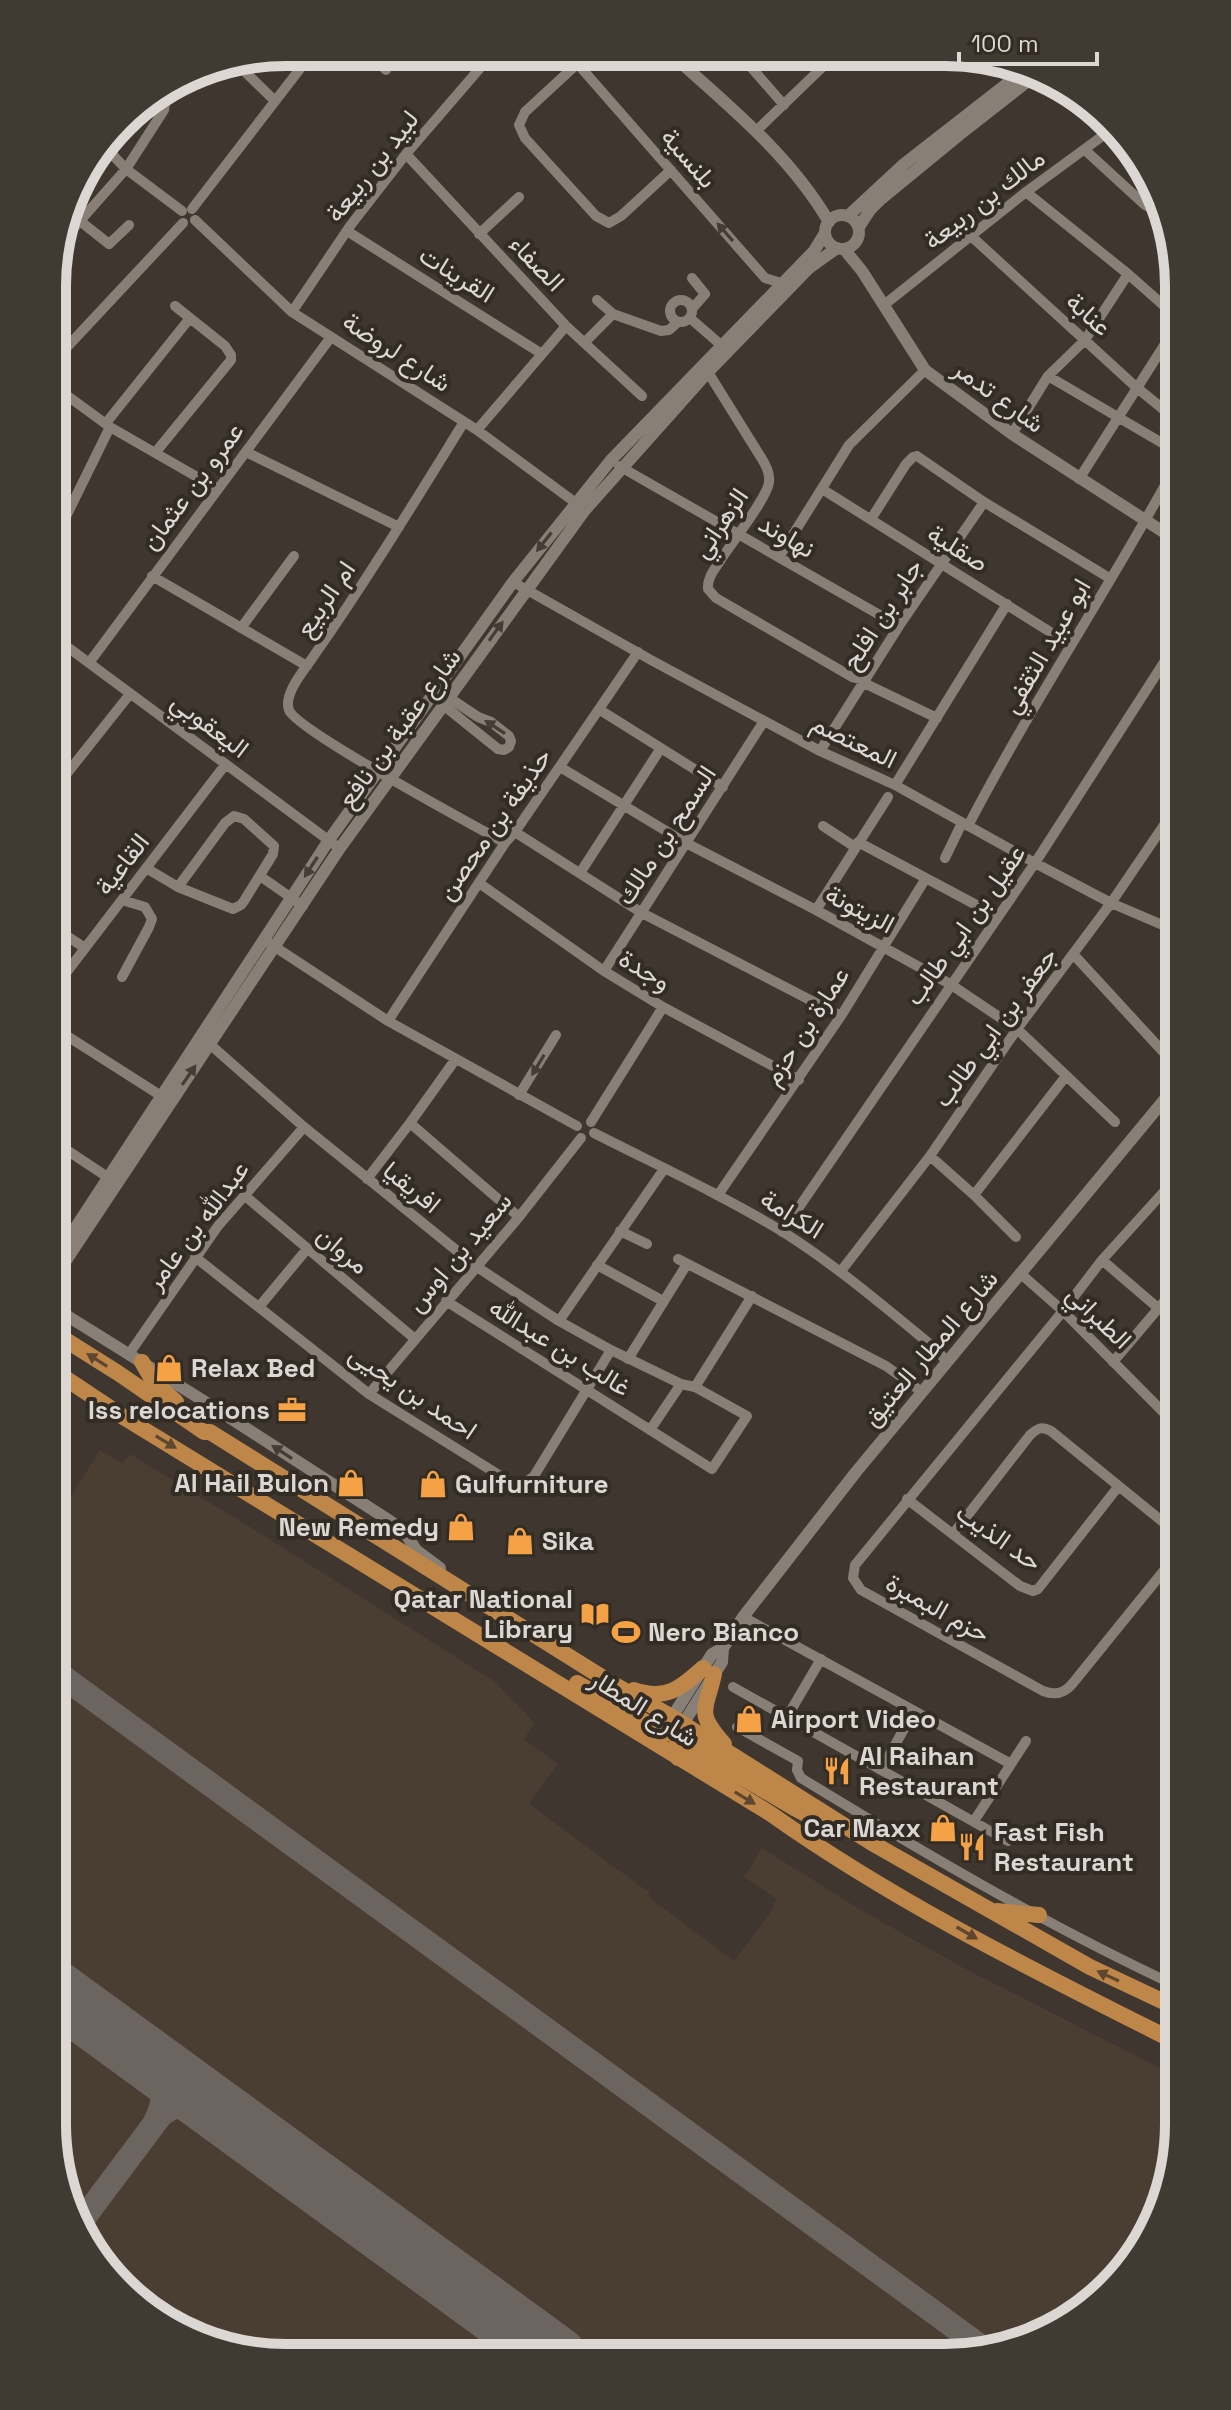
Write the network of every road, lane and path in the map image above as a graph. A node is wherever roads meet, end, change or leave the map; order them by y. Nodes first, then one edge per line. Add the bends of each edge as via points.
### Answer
1 (302, 66) edge
2 (382, 66) edge
3 (482, 66) edge
4 (575, 66) edge
5 (581, 66) edge
6 (684, 66) edge
7 (750, 66) dead end
8 (824, 66) edge
9 (244, 70) edge
10 (386, 70) dead end
11 (1015, 78) edge
12 (1026, 82) edge
13 (275, 101) junction
14 (165, 103) edge
15 (784, 105) junction
16 (756, 131) junction
17 (1104, 135) edge
18 (1085, 150) junction
19 (110, 153) edge
20 (406, 154) junction
21 (126, 169) junction
22 (671, 170) junction
23 (1026, 192) junction
24 (519, 197) dead end
25 (1150, 207) edge
26 (188, 216) junction
27 (80, 221) junction
28 (835, 221) junction
29 (129, 225) dead end
30 (73, 229) edge
31 (347, 231) junction
32 (479, 234) junction
33 (858, 234) junction
34 (971, 236) junction
35 (841, 248) junction
36 (862, 271) junction
37 (1128, 274) junction
38 (692, 278) dead end
39 (781, 283) junction
40 (597, 300) dead end
41 (884, 305) junction
42 (175, 306) dead end
43 (1165, 308) edge
44 (292, 312) junction
45 (613, 314) junction
46 (691, 314) junction
47 (190, 318) junction
48 (678, 322) junction
49 (566, 326) junction
50 (331, 337) junction
51 (1085, 340) junction
52 (585, 342) junction
53 (1165, 342) edge
54 (721, 345) junction
55 (66, 348) edge
56 (542, 354) junction
57 (705, 368) junction
58 (925, 370) junction
59 (1048, 376) junction
60 (1136, 387) junction
61 (66, 395) edge
62 (642, 396) dead end
63 (1165, 411) edge
64 (1117, 417) junction
65 (464, 422) junction
66 (108, 425) junction
67 (477, 430) junction
68 (1012, 434) junction
69 (1165, 445) edge
70 (246, 452) junction
71 (155, 453) junction
72 (616, 463) junction
73 (1079, 479) junction
74 (1165, 486) edge
75 (218, 489) junction
76 (822, 489) junction
77 (984, 502) junction
78 (580, 506) junction
79 (66, 511) edge
80 (871, 519) junction
81 (1145, 522) junction
82 (399, 527) junction
83 (737, 533) junction
84 (1165, 534) edge
85 (294, 556) dead end
86 (779, 557) junction
87 (941, 563) junction
88 (152, 576) junction
89 (1111, 579) junction
90 (513, 582) junction
91 (525, 590) junction
92 (1007, 604) junction
93 (899, 626) junction
94 (241, 628) junction
95 (1071, 645) junction
96 (66, 646) edge
97 (638, 652) junction
98 (1165, 661) edge
99 (89, 663) junction
100 (307, 666) junction
101 (865, 681) junction
102 (130, 694) junction
103 (445, 701) junction
104 (600, 710) junction
105 (937, 718) junction
106 (764, 721) junction
107 (661, 748) junction
108 (820, 751) junction
109 (225, 765) junction
110 (560, 767) junction
111 (384, 774) junction
112 (66, 775) edge
113 (895, 785) junction
114 (723, 787) junction
115 (888, 797) dead end
116 (624, 806) junction
117 (1165, 824) edge
118 (965, 825) junction
119 (823, 826) dead end
120 (515, 832) junction
121 (505, 843) junction
122 (686, 843) junction
123 (335, 844) junction
124 (857, 844) junction
125 (945, 858) dead end
126 (1035, 863) junction
127 (146, 868) junction
128 (580, 873) junction
129 (260, 876) junction
130 (926, 878) junction
131 (479, 883) junction
132 (178, 887) junction
133 (122, 900) junction
134 (297, 902) junction
135 (1111, 903) junction
136 (816, 910) junction
137 (642, 913) junction
138 (997, 916) junction
139 (1165, 926) edge
140 (66, 936) edge
141 (270, 943) junction
142 (884, 946) junction
143 (85, 948) junction
144 (1074, 955) junction
145 (604, 971) junction
146 (66, 973) edge
147 (122, 977) dead end
148 (950, 984) junction
149 (663, 1007) junction
150 (841, 1016) junction
151 (388, 1021) junction
152 (1017, 1029) junction
153 (66, 1035) edge
154 (556, 1035) dead end
155 (206, 1041) junction
156 (1165, 1054) edge
157 (455, 1060) junction
158 (1066, 1076) junction
159 (799, 1080) junction
160 (519, 1095) junction
161 (166, 1098) junction
162 (1165, 1099) edge
163 (591, 1122) junction
164 (1115, 1122) dead end
165 (410, 1123) junction
166 (577, 1126) junction
167 (304, 1127) junction
168 (594, 1133) junction
169 (581, 1138) junction
170 (66, 1150) edge
171 (930, 1156) junction
172 (664, 1169) junction
173 (367, 1179) junction
174 (112, 1180) junction
175 (1165, 1190) edge
176 (244, 1195) junction
177 (718, 1195) junction
178 (974, 1195) junction
179 (519, 1217) junction
180 (620, 1231) junction
181 (782, 1232) junction
182 (1016, 1237) dead end
183 (66, 1244) edge
184 (647, 1244) dead end
185 (307, 1249) junction
186 (195, 1257) junction
187 (66, 1258) edge
188 (1102, 1260) junction
189 (597, 1265) junction
190 (477, 1267) junction
191 (841, 1271) junction
192 (1021, 1274) junction
193 (752, 1296) junction
194 (1165, 1300) edge
195 (446, 1301) junction
196 (663, 1301) junction
197 (259, 1307) junction
198 (1158, 1308) junction
199 (1063, 1311) junction
200 (66, 1315) edge
201 (559, 1321) junction
202 (415, 1339) junction
203 (66, 1340) edge
204 (611, 1350) junction
205 (136, 1358) junction
206 (628, 1359) junction
207 (947, 1362) junction
208 (1113, 1362) junction
209 (66, 1379) edge
210 (681, 1384) junction
211 (695, 1387) junction
212 (585, 1389) junction
213 (922, 1392) junction
214 (369, 1394) junction
215 (1165, 1414) edge
216 (747, 1416) joint
217 (650, 1430) junction
218 (210, 1432) junction
219 (1118, 1487) junction
220 (907, 1499) junction
221 (1165, 1524) edge
222 (953, 1534) junction
223 (1165, 1569) edge
224 (451, 1584) junction
225 (743, 1617) junction
226 (821, 1659) junction
227 (708, 1671) junction
228 (613, 1684) junction
229 (733, 1687) dead end
230 (914, 1711) junction
231 (787, 1717) junction
232 (678, 1721) junction
233 (737, 1727) dead end
234 (660, 1738) junction
235 (1026, 1741) dead end
236 (678, 1758) junction
237 (739, 1760) junction
238 (1011, 1764) junction
239 (881, 1770) junction
240 (974, 1821) junction
241 (1008, 1841) dead end
242 (872, 1843) junction
243 (991, 1910) junction
244 (1039, 1915) junction
245 (1165, 1980) edge
246 (1165, 2002) edge
247 (1165, 2036) edge

1 - 13 street
2 - 10 street
3 - 20 street, لبيد بن ربيعة
4 - 22 street via 525,112 519,125 596,216 609,223 621,216
5 - 22 street, بلنسية
6 - 16 street
7 - 15 street
8 - 15 street
9 - 13 street
11 - 28 street, شارع عقبة بن نافع
12 - 33 street via 881,199
13 - 26 street
14 - 21 street
15 - 16 street
16 - 28 street
17 - 18 street, مالك بن ربيعة
18 - 23 street, مالك بن ربيعة
18 - 25 street
19 - 21 street, شارع لروضة
20 - 31 street, لبيد بن ربيعة
20 - 32 street, الصفاء
21 - 26 street, شارع لروضة
21 - 27 street
39 -> 22 street, بلنسية via 765,278
23 - 34 street, مالك بن ربيعة
23 - 37 street
24 - 32 street
26 - 44 street, شارع لروضة
26 - 55 street
27 - 29 street via 109,244
27 - 30 street
28 - 33 street via 856,222
28 - 35 street, شارع تدمر via 829,242
28 - 39 street, شارع عقبة بن نافع
31 - 44 street, لبيد بن ربيعة
31 - 56 street, القرينات
32 - 49 street, الصفاء
33 - 35 street, شارع عقبة بن نافع
33 - 36 street, شارع تدمر
34 - 41 street, مالك بن ربيعة
34 - 51 street, عنابة
35 - 36 street, شارع تدمر
35 - 57 street, شارع عقبة بن نافع via 809,268
36 - 41 street, شارع تدمر
37 - 43 street
37 - 51 street
38 - 46 street via 705,294
39 - 54 street, شارع عقبة بن نافع
40 - 45 street
41 - 58 street, شارع تدمر
42 - 47 street
44 - 50 street, شارع لروضة
45 - 48 street via 661,331
45 - 52 street
46 - 48 street
46 - 48 street via 689,304 673,303 670,314
46 - 54 street
47 - 66 street
47 - 71 street via 225,346 231,360
49 - 52 street, الصفاء
49 - 56 street
50 - 65 street, شارع لروضة
50 - 70 street, عمرو بن عثمان
51 - 59 street
51 - 60 street, عنابة
52 - 62 street, الصفاء
53 - 60 street
54 - 57 street, شارع عقبة بن نافع
56 - 67 street
57 - 72 street, شارع عقبة بن نافع
57 - 83 street, الزهراني via 768,469 767,491
58 - 68 street, شارع تدمر
58 - 76 street via 849,445
59 - 64 street
59 - 68 street
60 - 63 street, عنابة
60 - 64 street
61 - 66 street
64 - 69 street
64 - 73 street
65 - 67 street, شارع لروضة
65 - 82 street, ام الربيع
66 - 71 street
66 - 79 street
67 - 78 street, شارع لروضة
68 - 73 street, شارع تدمر
70 - 75 street, عمرو بن عثمان
70 - 82 street
71 - 75 street
72 - 78 street, شارع عقبة بن نافع
72 - 83 street, نهاوند
73 - 81 street, شارع تدمر
74 - 81 street
75 - 88 street, عمرو بن عثمان
76 - 80 street, صقلية
76 - 86 street
77 - 80 street via 913,457
77 - 87 street, جابر بن افلح
77 - 89 street
78 -> 90 street, شارع عقبة بن نافع
78 - 91 street, شارع عقبة بن نافع
80 - 87 street, صقلية
81 - 84 street, شارع تدمر
81 - 89 street, ابو عبيد الثقفي
82 - 100 street, ام الربيع
83 - 86 street, نهاوند
83 - 101 street, الزهراني via 709,578 711,594
85 - 94 street
86 - 93 street, نهاوند
87 - 92 street, صقلية
87 - 93 street, جابر بن افلح
88 - 94 street
88 - 99 street, عمرو بن عثمان
89 - 95 street, ابو عبيد الثقفي
90 - 91 street, المعتصم
90 - 111 street, شارع عقبة بن نافع
91 - 97 street, المعتصم
103 -> 91 street, شارع عقبة بن نافع
92 - 95 street, صقلية
92 - 105 street
93 - 101 street, جابر بن افلح
94 - 100 street
95 - 118 street, ابو عبيد الثقفي
96 - 99 street, اليعقوبي
97 - 104 street, حذيفة بن محصن
97 - 106 street, المعتصم
98 - 126 street, عقيل بن ابي طالب
99 - 102 street, اليعقوبي
100 - 111 street, ام الربيع via 287,701 292,715
101 - 105 street
101 - 108 street, جابر بن افلح
102 - 109 street, اليعقوبي
102 - 112 street
103 -> 103 street via 498,749 509,747 509,736 491,722
103 - 111 street, شارع عقبة بن نافع
104 - 107 street
104 - 110 street, حذيفة بن محصن
105 - 113 street
106 - 108 street, المعتصم
106 - 114 street, السمح بن مالك
107 - 114 street
107 - 116 street
108 - 113 street, المعتصم
109 - 123 street, اليعقوبي
109 - 127 street, القاعية
110 - 116 street, الزيتونة
110 - 120 street, حذيفة بن محصن
111 - 121 street, ام الربيع
111 - 123 street, شارع عقبة بن نافع
113 - 118 street, المعتصم
114 - 122 street, السمح بن مالك
115 - 124 street
116 - 122 street, الزيتونة
116 - 128 street
117 - 135 street, جعفر بن ابي طالب
118 - 125 street, ابو عبيد الثقفي
118 - 126 street, المعتصم
119 - 124 street
120 - 121 street, حذيفة بن محصن
120 - 128 street
121 - 131 street, حذيفة بن محصن
122 - 136 street, الزيتونة
122 - 137 street, السمح بن مالك
123 - 134 street, شارع عقبة بن نافع
124 - 130 street
124 - 136 street
126 - 135 street, المعتصم
126 - 138 street, عقيل بن ابي طالب
127 - 132 street
127 - 133 street, القاعية
128 - 137 street
129 - 132 street via 233,909
129 - 132 street via 274,846 234,816
129 - 134 street
130 - 138 street
130 - 142 street, عمارة بن حزم
131 - 145 street, وجدة
131 - 151 street, حذيفة بن محصن
133 - 143 street, القاعية
133 - 147 street via 145,907 152,919
134 - 141 street, شارع عقبة بن نافع
135 - 139 street, المعتصم
135 - 144 street, جعفر بن ابي طالب
136 - 142 street, الزيتونة
137 - 145 street, السمح بن مالك
137 - 150 street
138 - 148 street, عقيل بن ابي طالب
140 - 143 street
141 - 151 street
141 - 155 street, شارع عقبة بن نافع
142 - 148 street, الزيتونة
142 - 150 street, عمارة بن حزم
143 - 146 street, القاعية
144 - 152 street, جعفر بن ابي طالب
144 - 156 street
145 - 149 street, وجدة
148 - 152 street, الزيتونة
148 - 181 street, عقيل بن ابي طالب
149 - 159 street, وجدة
149 - 163 street
150 - 159 street, عمارة بن حزم
151 - 157 street
152 - 158 street, الزيتونة
152 - 171 street, جعفر بن ابي طالب
153 - 161 street
154 -> 160 street
155 - 161 street, شارع عقبة بن نافع
155 - 167 street, افريقيا
157 - 160 street
157 - 165 street
158 - 164 street, الزيتونة
158 - 178 street
159 - 177 street, عمارة بن حزم
160 - 166 street
161 - 174 street, شارع عقبة بن نافع
162 - 192 street, شارع المطار العتيق
163 - 166 street
163 - 168 street
165 - 173 street
165 - 179 street
166 - 169 street
167 - 173 street, افريقيا
167 - 176 street, عبدالله بن عامر
168 - 169 street
168 - 172 street, الكرامة
169 - 179 street, سعيد بن اوس
170 - 174 street
171 - 178 street
171 - 191 street, جعفر بن ابي طالب
172 - 177 street, الكرامة
172 - 180 street
173 - 190 street, افريقيا
174 - 183 street, شارع عقبة بن نافع
174 - 187 street, شارع عقبة بن نافع
175 - 188 street, حزم البمبرة
176 - 185 street, مروان
176 - 186 street, عبدالله بن عامر
177 - 181 street, الكرامة
178 - 182 street
179 - 190 street, سعيد بن اوس
180 - 184 street
180 - 189 street
181 - 191 street, الكرامة
185 - 197 street
185 - 202 street, مروان
186 - 197 street, احمد بن يحيى
186 - 205 street, عبدالله بن عامر
188 - 198 street
188 - 199 street, حزم البمبرة
189 - 196 street
189 - 201 street
190 - 195 street, سعيد بن اوس
190 - 201 street, افريقيا
191 - 207 street, الكرامة
192 - 199 street, الطبراني
192 - 207 street, شارع المطار العتيق
193 - 196 street via 682,1262
193 - 211 street
193 - 213 street via 886,1366
194 - 198 street
195 - 202 street, سعيد بن اوس
195 - 212 street, غالب بن عبدالله
196 - 206 street
197 - 214 street, احمد بن يحيى
198 - 208 street
199 - 208 street, الطبراني
199 - 220 street, حزم البمبرة
200 - 205 street, شارع المطار
201 - 204 street, افريقيا
202 - 214 street, سعيد بن اوس
218 -> 203 highway, شارع المطار
204 - 206 street, افريقيا
204 - 212 street
205 - 218 highway via 158,1386
224 -> 205 street, شارع المطار via 404,1531
206 - 210 street, افريقيا
207 - 213 street, شارع المطار العتيق
208 - 215 street, الطبراني
209 -> 234 highway, شارع المطار via 451,1619 517,1646
210 - 211 street, افريقيا
210 - 217 street
211 - 216 street, افريقيا
212 - 214 street, احمد بن يحيى via 534,1476 517,1484
212 - 217 street, غالب بن عبدالله
213 - 225 street, شارع المطار العتيق
216 - 217 street, غالب بن عبدالله via 712,1469
218 - 224 highway, شارع المطار
219 - 221 street
219 - 222 street, حد الذيب via 1033,1591
219 - 222 street via 1051,1431 1038,1428
220 - 222 street, حد الذيب
220 - 223 street, حزم البمبرة via 855,1565 855,1584 1050,1694 1068,1689
224 - 228 highway, شارع المطار
225 - 226 street
225 - 227 street, شارع المطار العتيق via 723,1648 722,1662
226 - 230 street
226 - 231 street
227 - 228 highway via 665,1694
227 - 232 street, شارع المطار العتيق
227 - 237 highway via 706,1720
228 - 232 highway, شارع المطار
229 - 231 street
230 - 238 street
230 - 239 street
231 - 239 street
232 - 234 highway via 675,1733
232 - 237 highway, شارع المطار
233 - 244 street, شارع المطار via 798,1761 801,1778
234 - 236 highway, شارع المطار
235 - 238 street
236 - 242 highway via 675,1747 683,1743 805,1815
236 -> 247 highway, شارع المطار via 829,1855 1021,1964
237 - 242 highway, شارع المطار
238 - 240 street
239 - 240 street
240 - 241 street
242 - 243 highway, شارع المطار
243 - 244 highway
246 -> 243 highway, شارع المطار
244 - 245 street, شارع المطار

